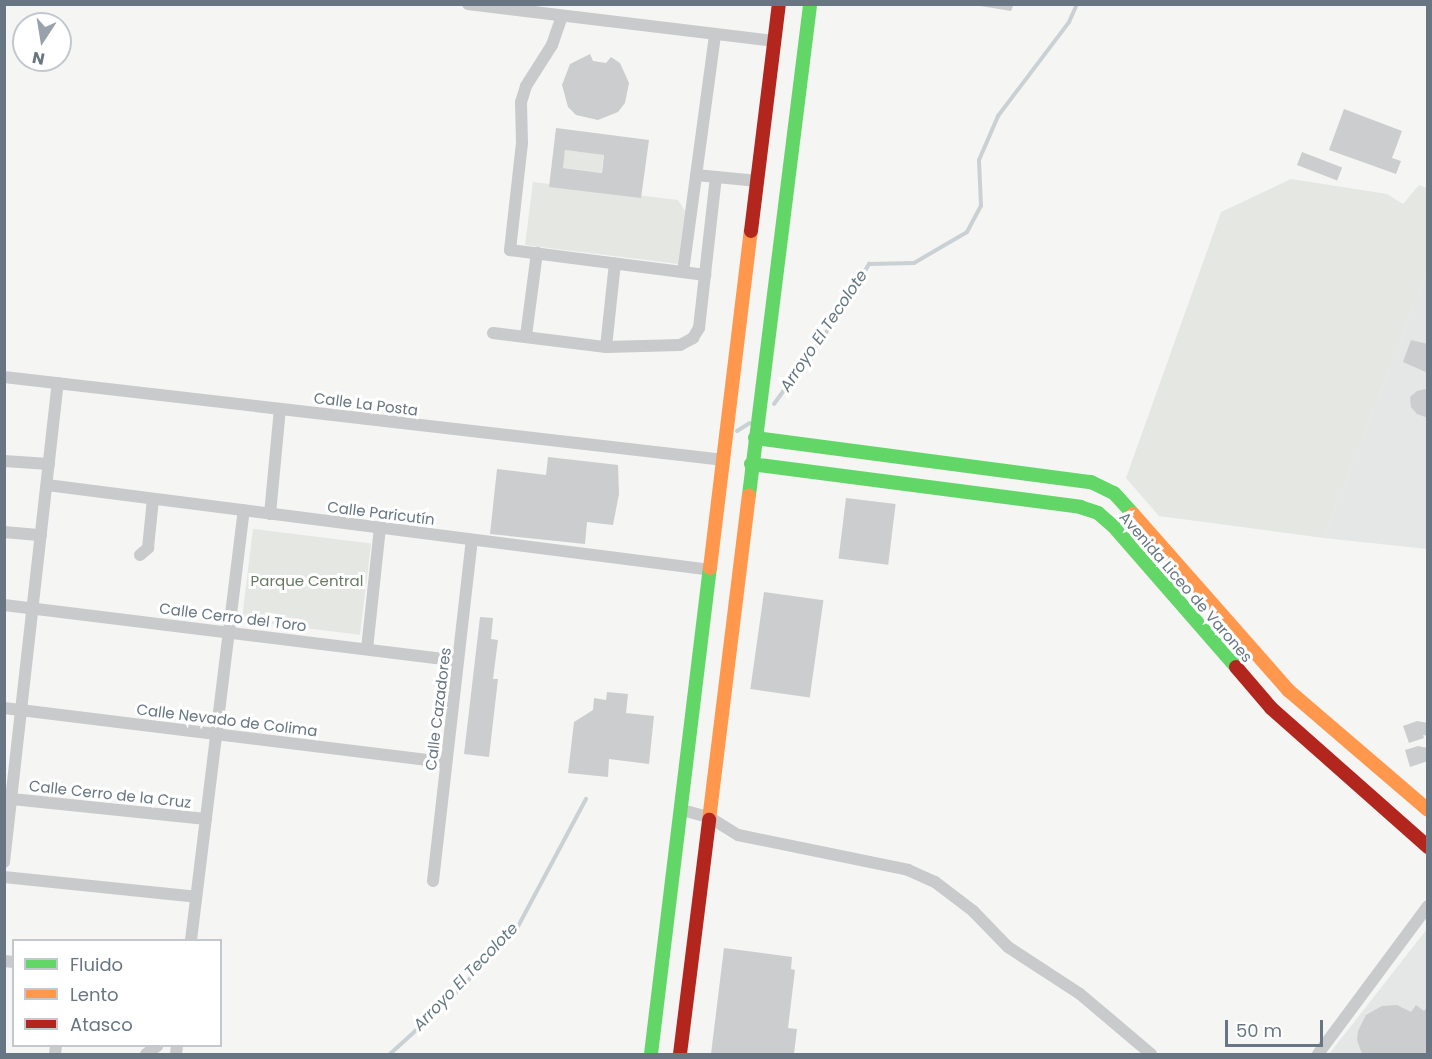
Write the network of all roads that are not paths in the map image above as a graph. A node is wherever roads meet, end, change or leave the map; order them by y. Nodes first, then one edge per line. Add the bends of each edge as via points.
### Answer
1 (468, 4) edge
2 (779, 4) edge
3 (810, 4) edge
4 (562, 16) junction
5 (715, 34) junction
6 (775, 41) junction
7 (696, 175) junction
8 (716, 177) junction
9 (758, 181) junction
10 (537, 254) junction
11 (615, 263) junction
12 (683, 272) junction
13 (705, 275) junction
14 (493, 333) dead end
15 (526, 336) junction
16 (606, 347) junction
17 (4, 377) edge
18 (748, 379) junction
19 (58, 383) junction
20 (280, 409) junction
21 (755, 438) junction
22 (724, 460) junction
23 (4, 461) edge
24 (49, 464) junction
25 (751, 464) junction
26 (46, 485) junction
27 (153, 499) junction
28 (244, 510) junction
29 (1131, 512) junction
30 (270, 514) junction
31 (1114, 527) junction
32 (381, 528) junction
33 (4, 532) edge
34 (41, 536) junction
35 (472, 540) junction
36 (141, 555) dead end
37 (711, 570) junction
38 (4, 604) edge
39 (33, 607) junction
40 (229, 632) junction
41 (367, 649) junction
42 (458, 661) junction
43 (4, 708) edge
44 (21, 710) junction
45 (216, 734) junction
46 (446, 762) junction
47 (12, 799) junction
48 (682, 810) junction
49 (1428, 810) edge
50 (709, 817) junction
51 (206, 819) junction
52 (1428, 847) edge
53 (4, 862) edge
54 (4, 877) edge
55 (432, 881) dead end
56 (196, 897) junction
57 (1428, 906) edge
58 (190, 939) edge
59 (651, 1054) edge
60 (680, 1054) edge
61 (1150, 1054) edge
62 (1318, 1054) edge

1 - 4 street
2 - 6 main road
3 - 18 main road
4 - 5 street
4 - 10 street via 552,45 526,86 521,102 522,143 510,250
5 - 6 street
5 - 7 street
6 - 9 main road
7 - 8 street
7 - 12 street
8 - 9 street
8 - 13 street
9 - 18 main road
10 - 11 street
10 - 15 street
11 - 12 street
11 - 16 street
12 - 13 street
13 - 16 street via 699,328 693,338 680,345
14 - 15 street
15 - 16 street
17 - 19 street, Calle La Posta
18 - 21 main road
18 - 22 main road
19 - 20 street, Calle La Posta
19 - 24 street
20 - 22 street, Calle La Posta
20 - 30 street
21 - 25 main road
21 - 29 main road, Avenida Liceo de Varones via 1090,482 1114,493
22 - 37 main road
23 - 24 street
24 - 26 street
25 - 31 main road, Avenida Liceo de Varones via 1080,507 1098,513
25 - 50 main road
26 - 27 street, Calle Paricutín
26 - 34 street
27 - 28 street, Calle Paricutín
27 - 36 street via 148,548
28 - 30 street, Calle Paricutín
28 - 40 street
29 - 31 main road
29 - 49 main road, Avenida Liceo de Varones via 1288,690
30 - 32 street, Calle Paricutín
31 - 52 main road, Avenida Liceo de Varones via 1271,708
32 - 35 street, Calle Paricutín
32 - 41 street
33 - 34 street
34 - 39 street
35 - 37 street, Calle Paricutín
35 - 42 street, Calle Cazadores
37 - 48 main road
38 - 39 street, Calle Cerro del Toro
39 - 40 street, Calle Cerro del Toro
39 - 44 street
40 - 41 street, Calle Cerro del Toro
40 - 45 street
41 - 42 street, Calle Cerro del Toro
42 - 46 street, Calle Cazadores
43 - 44 street, Calle Nevado de Colima
44 - 45 street, Calle Nevado de Colima
44 - 47 street
45 - 46 street, Calle Nevado de Colima
45 - 51 street
46 - 55 street, Calle Cazadores
47 - 51 street, Calle Cerro de la Cruz
47 - 53 street
48 - 50 street
48 - 59 main road
50 - 60 main road
50 - 61 street via 738,835 908,870 935,882 973,911 1008,947 1080,994
51 - 56 street
54 - 56 street
56 - 58 street
57 - 62 street

